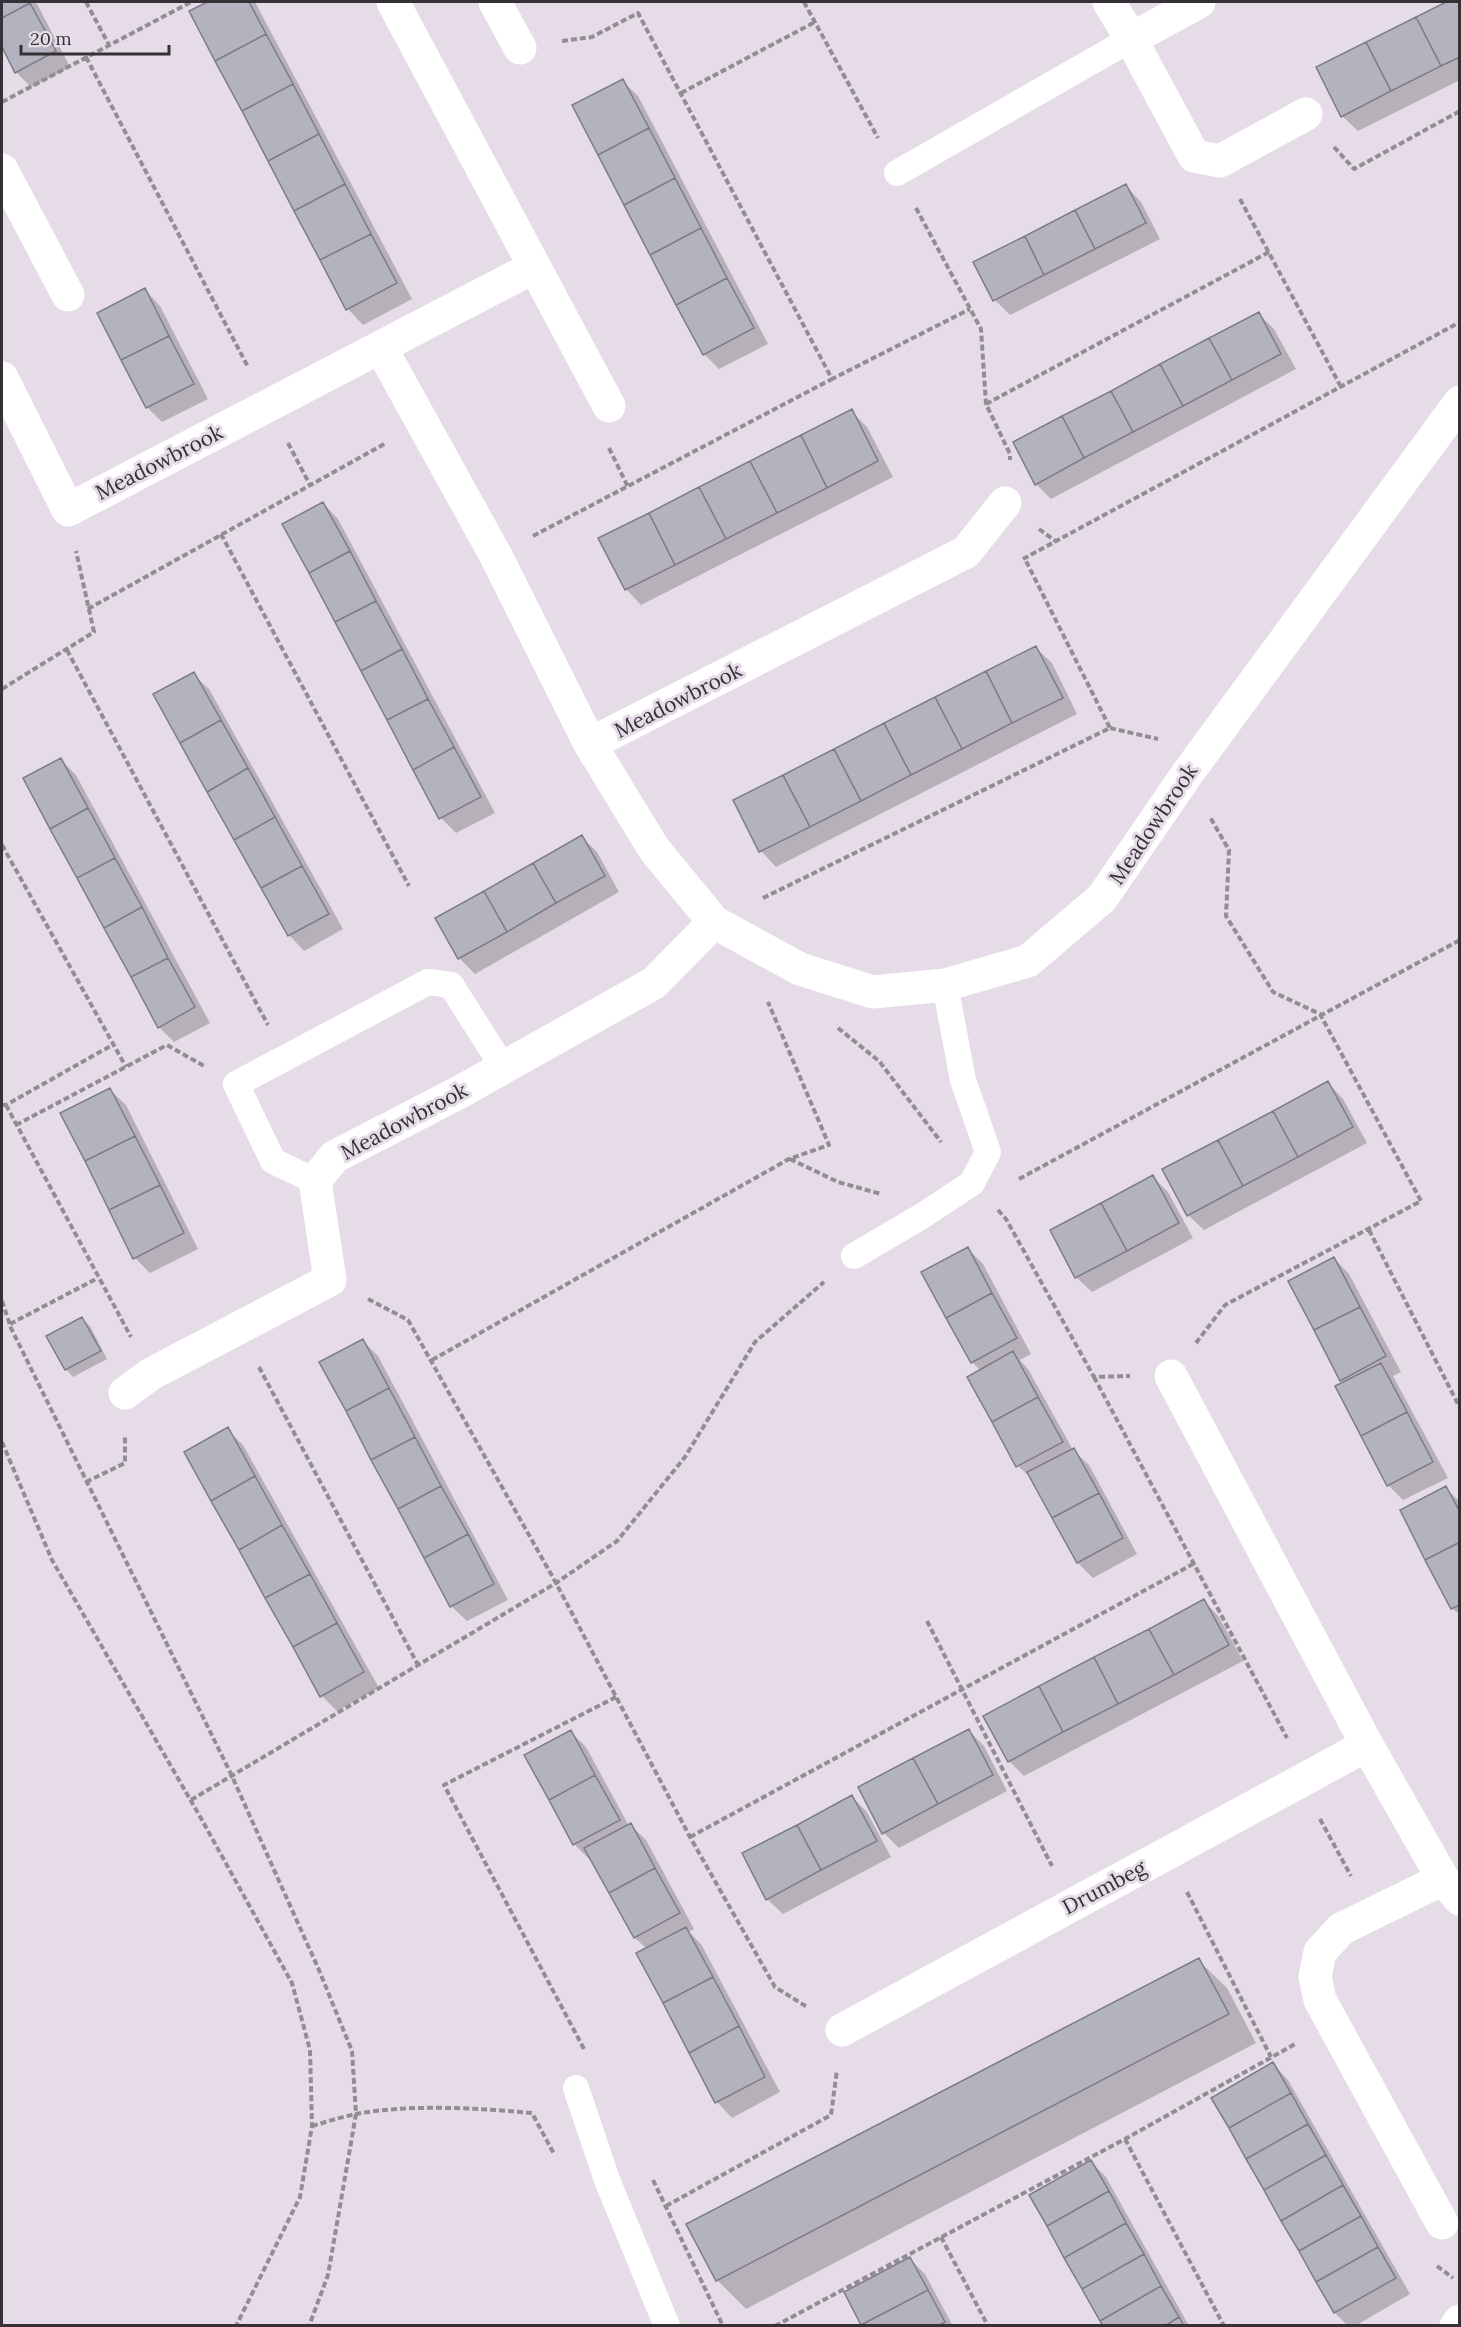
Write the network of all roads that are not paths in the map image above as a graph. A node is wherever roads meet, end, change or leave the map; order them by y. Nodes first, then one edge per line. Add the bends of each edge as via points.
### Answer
1 (393, 2) edge
2 (495, 2) edge
3 (1109, 2) edge
4 (1199, 2) edge
5 (1131, 39) junction
6 (520, 48) road end
7 (1306, 114) road end
8 (2, 173) edge
9 (897, 173) road end
10 (534, 267) junction
11 (68, 295) dead end
12 (381, 348) junction
13 (2, 378) edge
14 (1460, 402) edge
15 (609, 406) dead end
16 (1005, 503) road end
17 (590, 744) junction
18 (714, 922) junction
19 (945, 985) junction
20 (503, 1067) junction
21 (315, 1181) junction
22 (854, 1256) road end
23 (1171, 1376) road end
24 (124, 1393) road end
25 (1366, 1745) junction
26 (1451, 1889) edge
27 (842, 2030) road end
28 (576, 2088) dead end
29 (1442, 2223) dead end
30 (1460, 2321) edge
31 (667, 2325) edge
32 (1456, 2325) edge

1 - 10 street
2 - 6 street
3 - 5 street
4 - 5 street
5 - 7 street via 1194,156 1220,161
5 - 9 lane
8 - 11 street
10 - 12 street, Meadowbrook
10 - 15 street
12 - 13 street, Meadowbrook via 68,510
12 - 17 street, Meadowbrook via 496,556
14 - 19 street, Meadowbrook via 1187,774 1102,898 1028,961
16 - 17 street, Meadowbrook via 966,552
17 - 18 street, Meadowbrook via 654,849
18 - 19 street, Meadowbrook via 800,969 873,992
18 - 20 street, Meadowbrook via 654,983
19 - 22 lane via 963,1080 988,1152 972,1183
20 - 21 street, Meadowbrook via 334,1157
20 - 21 lane via 451,985 428,982 236,1084 273,1161
21 - 24 street via 330,1280 151,1374
23 - 25 street
25 - 26 street
25 - 27 street, Drumbeg
26 - 29 street via 1372,1914 1341,1929 1320,1952 1315,1977 1320,2000
28 - 31 lane via 607,2180
30 - 32 street

